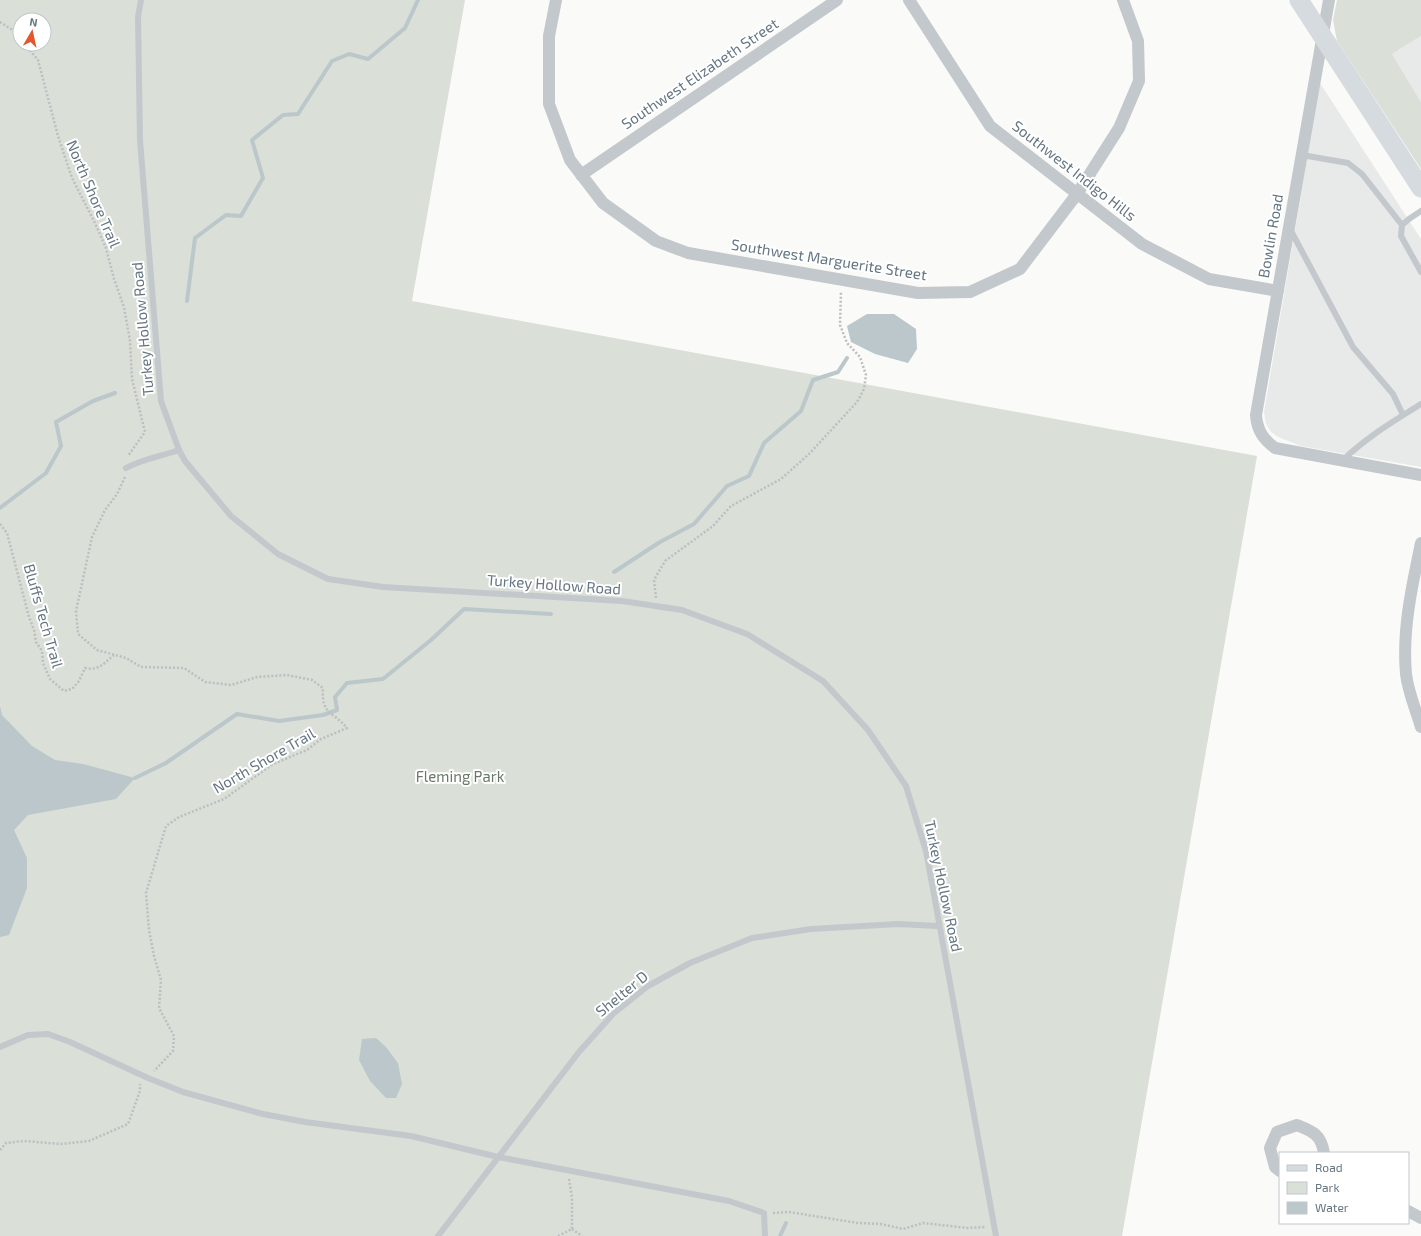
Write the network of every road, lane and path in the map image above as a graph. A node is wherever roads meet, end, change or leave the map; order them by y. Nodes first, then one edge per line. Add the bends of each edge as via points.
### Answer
1 (141, 0) edge
2 (556, 0) edge
3 (837, 0) edge
4 (909, 0) edge
5 (1123, 0) edge
6 (1299, 0) edge
7 (1329, 0) edge
8 (0, 22) edge
9 (12, 30) edge
10 (1322, 35) junction
11 (32, 52) edge
12 (1302, 155) junction
13 (581, 175) junction
14 (1421, 188) edge
15 (1077, 194) junction
16 (1421, 211) edge
17 (1402, 225) junction
18 (1289, 228) junction
19 (1421, 272) edge
20 (842, 280) junction
21 (1278, 291) junction
22 (1421, 404) edge
23 (1403, 415) junction
24 (179, 450) junction
25 (1342, 461) junction
26 (126, 468) junction
27 (1421, 475) edge
28 (0, 524) edge
29 (1421, 543) edge
30 (657, 606) junction
31 (115, 655) junction
32 (1421, 728) edge
33 (938, 926) junction
34 (0, 1047) edge
35 (148, 1078) junction
36 (0, 1150) edge
37 (1324, 1152) edge
38 (498, 1157) junction
39 (568, 1170) junction
40 (1279, 1170) edge
41 (1409, 1212) edge
42 (764, 1213) junction
43 (1421, 1218) edge
44 (994, 1226) junction
45 (572, 1229) junction
46 (438, 1236) edge
47 (558, 1236) edge
48 (582, 1236) edge
49 (765, 1236) edge
50 (996, 1236) edge

1 - 24 lane, Turkey Hollow Road via 138,17 140,140 161,393
2 - 13 street, Southwest Marguerite Street via 549,36 549,104 570,160
3 - 13 street, Southwest Elizabeth Street
4 - 15 street, Southwest Indigo Hills via 990,126
5 - 15 street, Southwest Marguerite Street via 1138,40 1139,81 1119,128
6 - 10 main road
7 - 10 street, Bowlin Road
8 - 9 path
10 - 12 street, Bowlin Road
10 - 14 main road
11 - 26 path, North Shore Trail via 38,60 72,178 106,248 124,307 130,341 132,380 145,432 128,456
12 - 17 lane via 1348,163 1362,174
12 - 18 street, Bowlin Road
13 - 20 street, Southwest Marguerite Street via 603,203 656,241 688,253
15 - 20 street, Southwest Marguerite Street via 1020,269 970,292 918,292
15 - 21 street, Southwest Indigo Hills via 1142,244 1209,280
16 - 17 lane
17 - 19 lane via 1401,236
18 - 21 street, Bowlin Road
18 - 23 lane via 1353,347 1393,394
20 - 30 path via 840,325 847,343 860,357 866,375 864,389 857,402 781,479 731,506 713,526 665,561 654,580
21 - 25 street, Bowlin Road via 1256,415 1257,426 1265,441 1275,448
22 - 23 lane
23 - 25 lane via 1355,448
24 - 26 lane
24 - 30 lane, Turkey Hollow Road via 185,461 231,516 278,554 328,579 384,587 622,601
25 - 27 street
26 - 31 path, North Shore Trail via 117,494 105,510 92,537 76,611 78,634 97,650
28 - 31 path, Bluffs Tech Trail via 7,534 36,642 42,651 43,662 50,679 64,690 72,689 85,668 101,666
29 - 32 street via 1409,602 1406,650 1406,675
30 - 33 lane, Turkey Hollow Road via 682,610 747,634 823,681 868,730 906,786 926,851
31 - 35 path, North Shore Trail via 141,667 184,668 205,682 231,685 257,677 287,676 312,680 323,688 322,699 329,713 348,728 274,764 224,799 179,817 166,826 146,892 149,930 161,980 159,1008 174,1036 173,1051
33 - 38 lane, Shelter D via 898,924 811,929 752,938 690,963 648,986 613,1014 579,1052
33 - 44 lane, Turkey Hollow Road
34 - 35 lane via 28,1035 48,1034
35 - 36 path, North Shore Trail via 140,1084 140,1091 128,1124 89,1141 61,1144 24,1141 6,1144
35 - 38 lane via 184,1092 263,1114 411,1136
37 - 40 street via 1313,1131 1296,1125 1276,1132 1270,1148 1275,1167
38 - 39 lane
38 - 46 lane, Shelter D
39 - 42 lane via 729,1200
39 - 45 path via 572,1198
41 - 43 street
42 - 44 path via 789,1212 903,1229 923,1223 968,1228
42 - 49 lane
44 - 50 lane, Turkey Hollow Road
45 - 47 path
45 - 48 path

